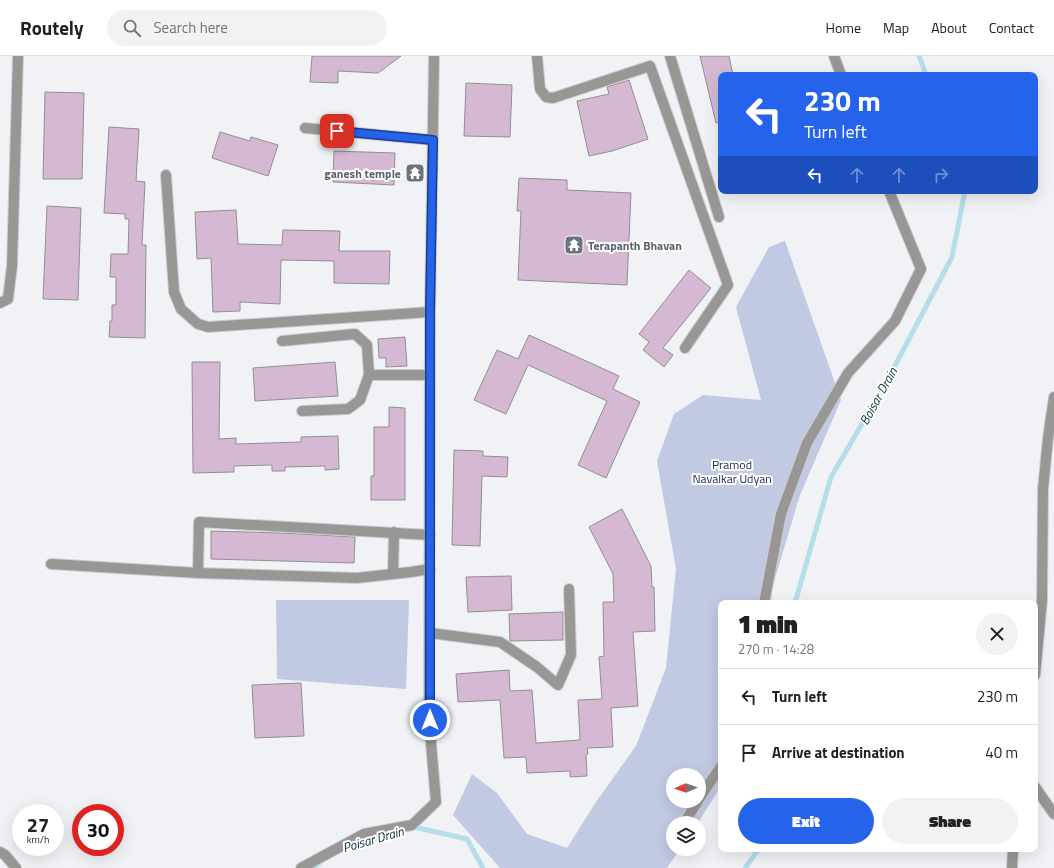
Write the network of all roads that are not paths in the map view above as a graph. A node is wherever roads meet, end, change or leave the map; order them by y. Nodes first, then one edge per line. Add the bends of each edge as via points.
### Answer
1 (18, 56) edge
2 (434, 56) edge
3 (537, 56) edge
4 (670, 56) edge
5 (834, 56) edge
6 (840, 72) edge
7 (305, 128) dead end
8 (433, 140) junction
9 (166, 175) dead end
10 (890, 194) edge
11 (720, 217) dead end
12 (0, 303) edge
13 (430, 312) junction
14 (282, 342) dead end
15 (685, 348) dead end
16 (369, 375) junction
17 (430, 375) junction
18 (1054, 397) edge
19 (302, 412) dead end
20 (394, 532) junction
21 (430, 535) junction
22 (51, 564) dead end
23 (430, 569) junction
24 (198, 573) junction
25 (393, 574) junction
26 (569, 589) dead end
27 (765, 600) edge
28 (430, 633) junction
29 (1038, 643) edge
30 (718, 770) edge
31 (706, 788) edge
32 (1038, 791) edge
33 (1054, 814) edge
34 (0, 852) edge
35 (1013, 852) edge
36 (16, 868) edge
37 (301, 868) edge
38 (1012, 868) edge

1 - 12 street via 12,266 8,299
2 - 8 street
3 - 15 street via 540,89 546,97 553,98 650,66 728,285
4 - 11 street
5 - 6 street
7 - 8 street
8 - 13 street
9 - 13 street via 174,292 181,309 198,324 208,328
10 - 27 street via 921,269 895,321 848,373 807,443 781,514
13 - 17 street
14 - 16 street via 355,334 367,345
16 - 17 street
16 - 19 street via 360,400 348,409
17 - 21 street
18 - 29 street via 1043,489 1042,600
20 - 21 street
20 - 24 street via 199,522
20 - 25 street
21 - 23 street
22 - 24 street
23 - 25 street
23 - 28 street
24 - 25 street via 356,578
26 - 28 street via 571,655 558,685 500,642
28 - 37 street via 430,720 436,802 412,825 364,834
30 - 31 street
32 - 33 street
34 - 36 street
35 - 38 street

